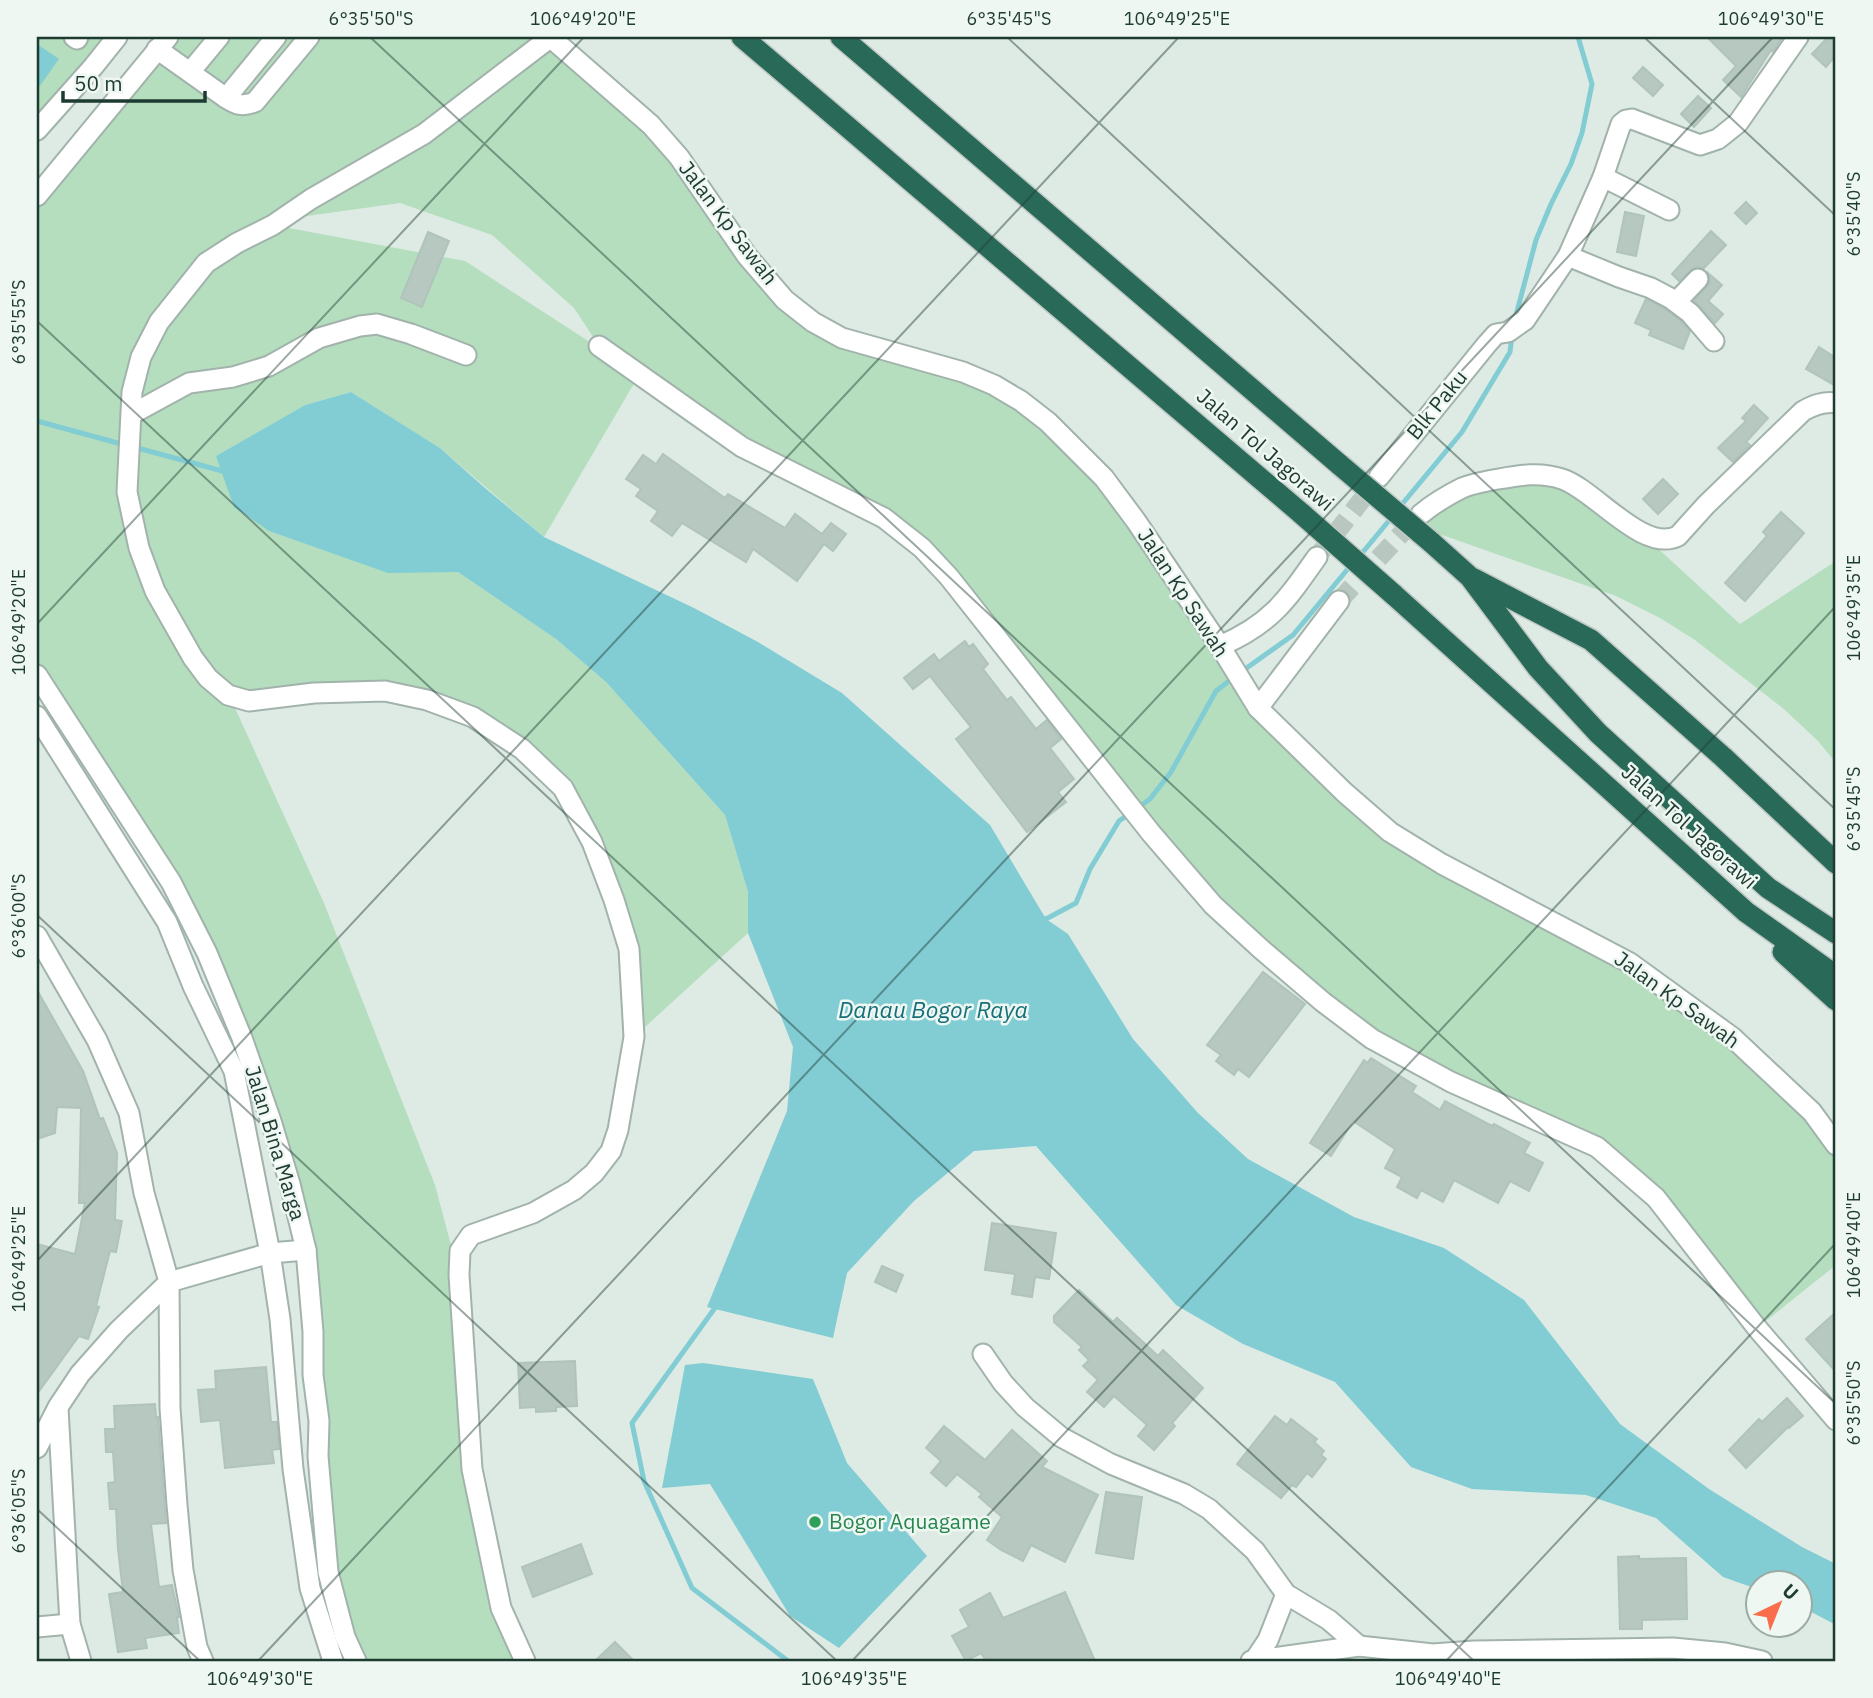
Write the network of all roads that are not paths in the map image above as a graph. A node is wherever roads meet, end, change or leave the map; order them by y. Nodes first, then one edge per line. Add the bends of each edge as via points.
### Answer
1 (117, 37) edge
2 (219, 37) edge
3 (276, 37) edge
4 (309, 37) edge
5 (550, 37) edge
6 (742, 37) edge
7 (841, 37) edge
8 (1798, 37) edge
9 (162, 43) edge
10 (190, 72) junction
11 (226, 98) junction
12 (37, 130) edge
13 (1603, 177) junction
14 (37, 196) edge
15 (1669, 210) dead end
16 (1568, 256) junction
17 (1698, 279) dead end
18 (1676, 302) junction
19 (1714, 341) dead end
20 (599, 346) dead end
21 (466, 355) dead end
22 (1836, 403) edge
23 (131, 417) junction
24 (1379, 477) tunnel mouth
25 (1420, 514) tunnel mouth
26 (1317, 557) tunnel mouth
27 (1470, 577) junction
28 (1339, 601) tunnel mouth
29 (1223, 651) junction
30 (37, 674) edge
31 (1256, 704) junction
32 (37, 716) edge
33 (1836, 863) edge
34 (1746, 912) junction
35 (1836, 933) edge
36 (37, 936) edge
37 (1836, 976) edge
38 (1836, 1000) edge
39 (1836, 1145) edge
40 (306, 1250) junction
41 (270, 1253) junction
42 (169, 1282) junction
43 (983, 1354) dead end
44 (58, 1407) junction
45 (1836, 1420) edge
46 (37, 1448) edge
47 (1286, 1594) junction
48 (70, 1624) junction
49 (37, 1627) edge
50 (1359, 1646) junction
51 (81, 1661) edge
52 (202, 1661) edge
53 (333, 1661) edge
54 (356, 1661) edge
55 (525, 1661) edge
56 (1253, 1661) edge
57 (1762, 1661) edge

1 - 12 street
2 - 10 street
3 - 11 street
4 - 11 street via 255,102 244,106
5 - 23 street via 424,134 206,263 159,322 141,357
5 - 29 street, Jalan Kp Sawah via 651,125 747,256 785,300 813,322 842,338 994,385 1048,422 1104,478
6 - 34 highway, Jalan Tol Jagorawi, bridge via 1302,514
7 - 27 highway, Jalan Tol Jagorawi, bridge
8 - 13 street via 1738,123 1718,139 1700,145 1626,120
9 - 10 street
9 - 14 street
10 - 11 street
13 - 15 street
13 - 16 street
16 - 18 street
16 - 24 street, Blk Paku via 1531,314 1517,327 1496,334
17 - 18 street
18 - 19 street
20 - 45 street via 742,447 884,517 922,548 1213,905 1372,1039 1451,1082 1597,1147 1656,1198
21 - 23 street via 377,324 360,326 319,338 269,366 189,383
22 - 25 street via 1803,411 1672,539 1642,533 1587,492 1543,475 1525,474 1463,488
23 - 55 street via 127,492 139,548 155,591 208,678 228,695 249,701 384,691 473,716 522,749 564,788 592,842 614,900 629,950 634,1037 611,1151 573,1190 533,1213 471,1236 460,1251 472,1469 501,1608
26 - 29 street via 1273,614
27 - 33 highway via 1591,640
27 - 35 highway via 1538,668 1598,733 1768,888
28 - 31 street
29 - 31 street, Jalan Kp Sawah
30 - 40 street, Jalan Bina Marga via 171,882 206,953 271,1121
31 - 39 street, Jalan Kp Sawah via 1343,792 1390,832 1630,963 1732,1037 1812,1112
32 - 41 street, Jalan Bina Marga via 167,922 234,1071
34 - 37 highway
34 - 38 highway via 1769,940
36 - 42 street via 97,1040 129,1113 144,1193
40 - 41 street
40 - 54 street, Jalan Bina Marga via 328,1572
41 - 42 street
41 - 53 street, Jalan Bina Marga via 301,1534 310,1588
42 - 44 street via 111,1339
42 - 52 street via 170,1408 178,1518 183,1570
43 - 47 street via 1025,1407 1060,1437 1111,1464 1184,1493 1209,1509 1255,1551
44 - 46 street
44 - 48 street
47 - 50 street via 1329,1620
47 - 56 street via 1268,1640
48 - 49 street
48 - 51 street
50 - 56 street
50 - 57 street via 1433,1654 1673,1648

